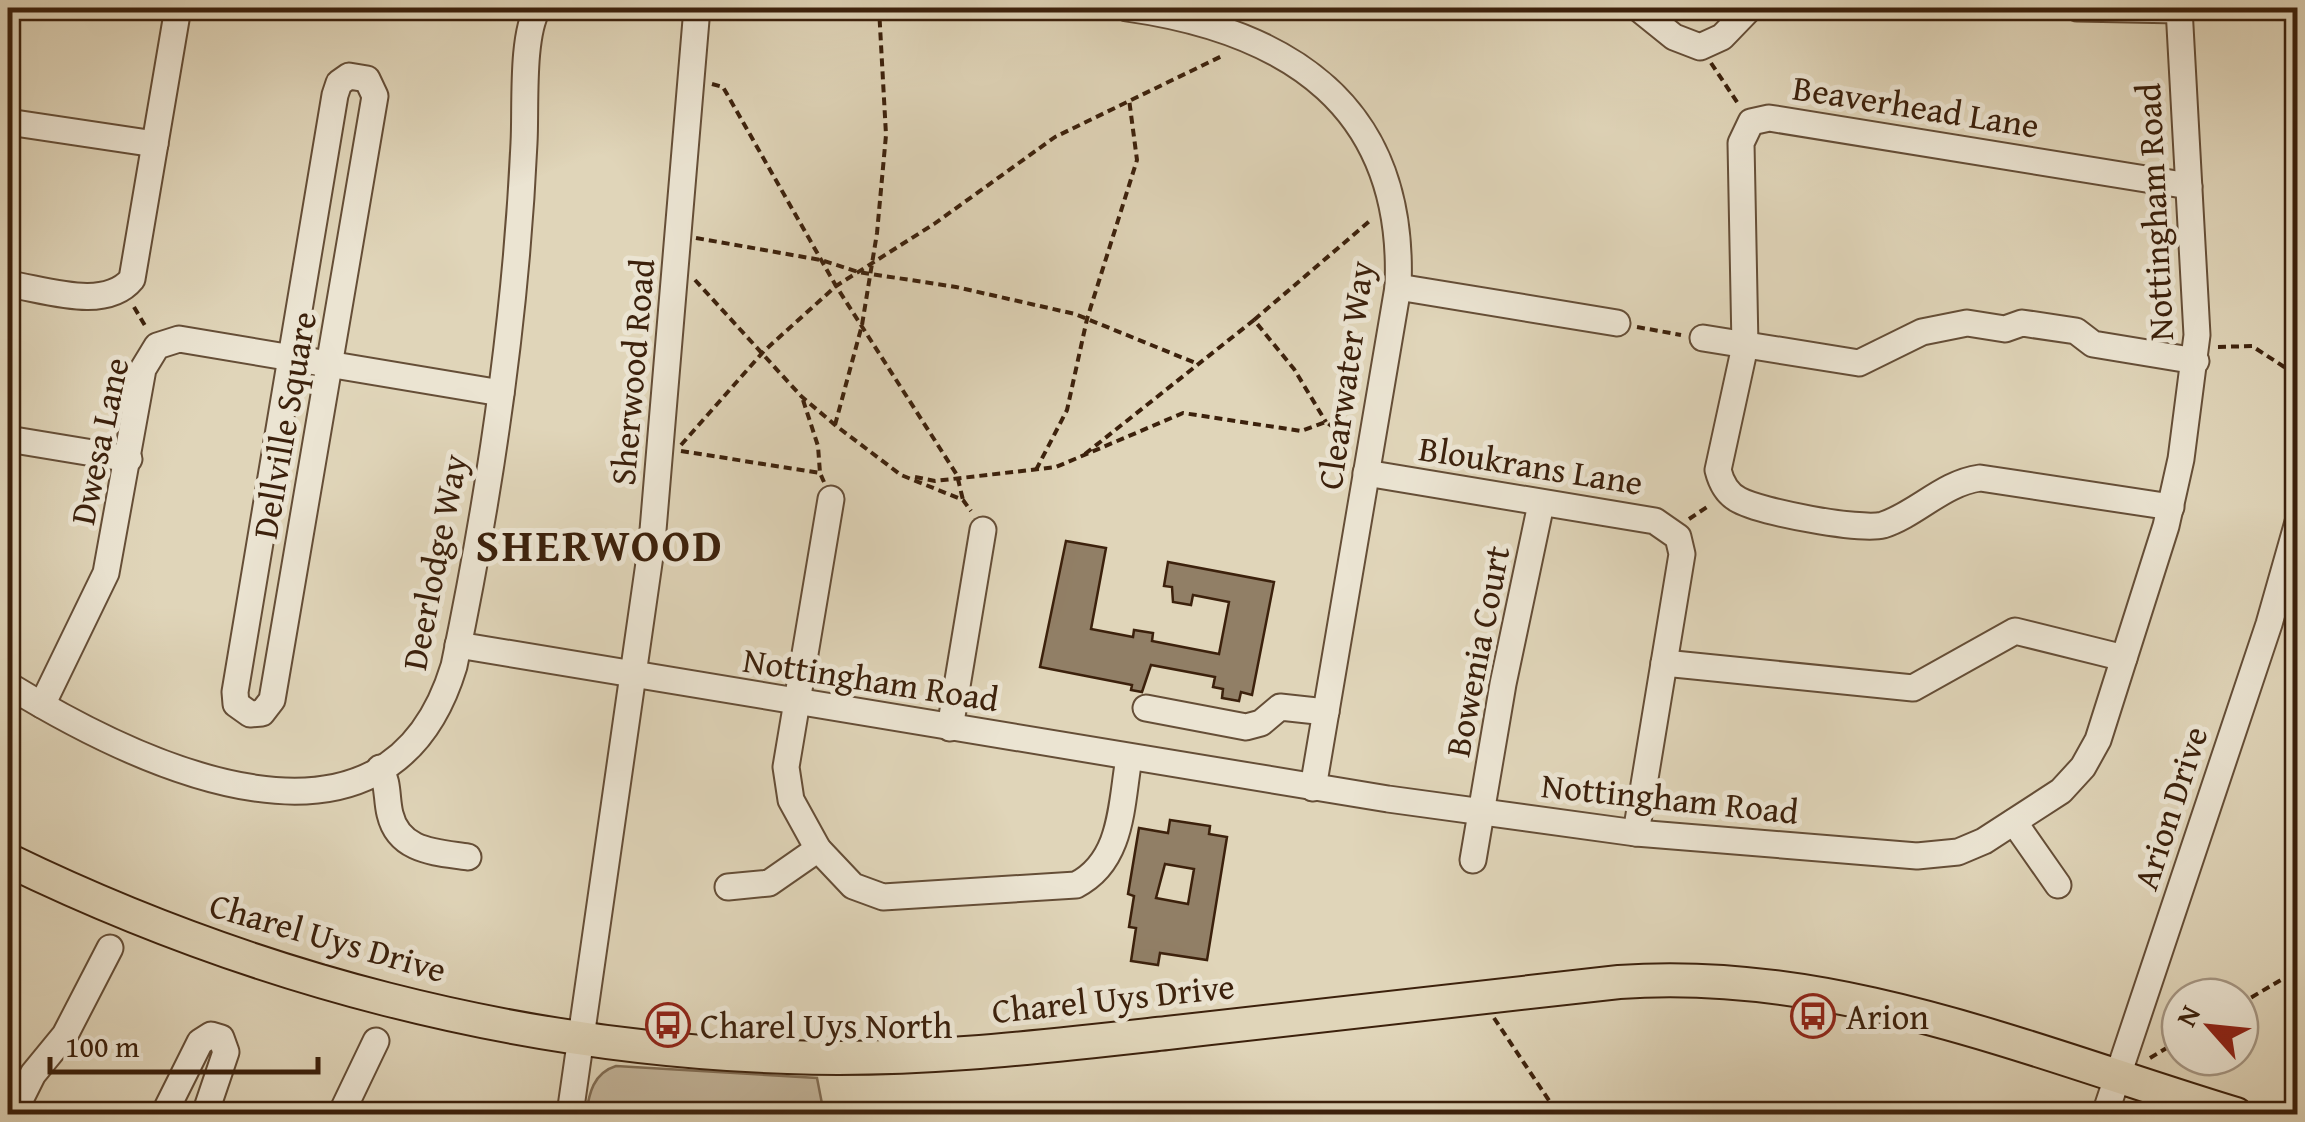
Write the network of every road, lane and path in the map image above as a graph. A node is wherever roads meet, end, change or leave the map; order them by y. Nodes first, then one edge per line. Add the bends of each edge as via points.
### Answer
1 (178, 8) edge
2 (538, 8) edge
3 (698, 8) edge
4 (878, 8) edge
5 (1126, 8) edge
6 (1638, 8) edge
7 (1750, 8) edge
8 (2077, 8) edge
9 (2179, 9) edge
10 (1198, 14) edge
11 (1257, 40) junction
12 (1700, 47) junction
13 (692, 78) junction
14 (1129, 99) junction
15 (8, 122) edge
16 (1751, 122) junction
17 (155, 144) junction
18 (2189, 186) junction
19 (1393, 210) junction
20 (678, 237) junction
21 (821, 260) junction
22 (872, 264) junction
23 (858, 272) junction
24 (871, 274) junction
25 (8, 284) edge
26 (836, 286) junction
27 (1398, 287) junction
28 (124, 290) junction
29 (1087, 318) junction
30 (1254, 320) junction
31 (1617, 323) joint
32 (862, 325) junction
33 (1703, 338) joint
34 (158, 346) junction
35 (1745, 346) junction
36 (764, 351) junction
37 (290, 358) junction
38 (2196, 361) junction
39 (330, 364) junction
40 (1198, 364) junction
41 (2298, 376) edge
42 (501, 394) junction
43 (801, 396) junction
44 (1326, 422) junction
45 (834, 425) junction
46 (8, 439) edge
47 (1080, 458) junction
48 (130, 459) junction
49 (1368, 463) junction
50 (1036, 470) junction
51 (820, 473) junction
52 (901, 475) junction
53 (957, 476) junction
54 (1729, 493) junction
55 (831, 499) joint
56 (962, 500) junction
57 (1542, 504) junction
58 (2171, 507) junction
59 (2298, 522) edge
60 (983, 530) joint
61 (1672, 530) junction
62 (458, 646) junction
63 (2124, 658) junction
64 (1664, 663) junction
65 (634, 675) junction
66 (8, 685) edge
67 (797, 702) junction
68 (42, 705) junction
69 (1146, 708) dead end
70 (1326, 712) junction
71 (950, 728) junction
72 (1129, 758) junction
73 (380, 768) junction
74 (1313, 788) junction
75 (1481, 812) junction
76 (2014, 822) junction
77 (1636, 833) junction
78 (818, 849) junction
79 (468, 857) dead end
80 (8, 860) edge
81 (1473, 860) dead end
82 (2058, 885) dead end
83 (728, 887) dead end
84 (110, 948) dead end
85 (2298, 970) edge
86 (2260, 992) edge
87 (1480, 998) junction
88 (580, 1038) junction
89 (376, 1041) dead end
90 (2117, 1078) junction
91 (13, 1114) edge
92 (164, 1114) edge
93 (205, 1114) edge
94 (340, 1114) edge
95 (570, 1114) edge
96 (1558, 1114) edge
97 (2105, 1114) edge
98 (2236, 1114) edge

1 - 17 street
2 - 42 street, Deerlodge Way via 528,59 518,278
3 - 13 street, Sherwood Road
4 - 22 path via 886,135
5 - 10 street, Clearwater Way
6 - 12 street via 1674,38
7 - 12 street via 1722,37
8 - 9 street
9 - 18 street, Nottingham Road
10 - 11 street, Clearwater Way
11 - 14 path
11 - 19 street, Clearwater Way via 1296,62 1341,103 1372,152
12 - 16 path
13 - 20 street, Sherwood Road
13 - 21 path via 723,87
14 - 22 path via 1055,137
14 - 29 path via 1138,160
15 - 17 street
16 - 18 street, Beaverhead Lane via 1769,118
16 - 35 street, Beaverhead Lane via 1742,143
17 - 28 street via 132,280
18 - 38 street, Nottingham Road
19 - 27 street, Clearwater Way
19 - 30 path via 1382,210
20 - 21 path
20 - 36 path via 688,273
20 - 65 street, Sherwood Road
21 - 23 path
21 - 26 path
22 - 23 path
22 - 24 path
23 - 24 path
23 - 26 path
24 - 29 path via 956,286
24 - 32 path
25 - 28 street via 103,297
26 - 32 path
26 - 36 path
27 - 31 street
27 - 49 street, Clearwater Way
28 - 34 path
29 - 40 path
29 - 50 path via 1067,410
30 - 40 path
30 - 44 path
31 - 33 path
32 - 45 path
32 - 53 path
33 - 35 street
34 - 37 street, Dwesa Lane via 180,339
34 - 48 street, Dwesa Lane via 143,369
35 - 38 street via 1860,362 1922,332 1967,324 2005,329 2022,322 2076,331 2093,344
35 - 54 street, Beaverhead Lane via 1718,470
36 - 43 path
36 - 51 path via 676,452
37 - 39 street, Dwesa Lane
37 - 39 street, Dellville Square via 336,88 344,78 362,76 375,96
37 - 39 street, Dellville Square via 235,692 236,704 250,714 262,713 272,700
38 - 41 path via 2212,348 2252,346
38 - 58 street, Nottingham Road
39 - 42 street, Dwesa Lane
40 - 47 path
42 - 62 street, Deerlodge Way
43 - 45 path
43 - 51 path
44 - 47 path via 1301,432 1184,413
44 - 49 path
45 - 52 path
46 - 48 street
47 - 50 path
48 - 68 street, Dwesa Lane via 106,573
49 - 57 street, Bloukrans Lane
49 - 70 street, Clearwater Way
50 - 53 path
51 - 55 path
52 - 53 path via 935,481
52 - 56 path
53 - 56 path
54 - 58 street via 1745,503 1867,528 1980,478
54 - 61 path
55 - 67 street
56 - 60 path
57 - 61 street, Bloukrans Lane via 1654,521
57 - 75 street, Bowenia Court
58 - 63 street, Nottingham Road
59 - 90 street, Arion Drive
60 - 71 street
61 - 64 street, Bloukrans Lane via 1682,554
62 - 65 street, Nottingham Road
62 - 73 street, Deerlodge Way via 430,720
63 - 64 street via 2015,630 1913,688
63 - 76 street, Nottingham Road via 2084,768
64 - 77 street, Bloukrans Lane
65 - 67 street, Nottingham Road
65 - 88 street, Sherwood Road
66 - 68 street, Deerlodge Way
67 - 71 street, Nottingham Road
67 - 78 street via 786,784
68 - 73 street, Deerlodge Way via 175,770 239,788 322,788
69 - 70 street via 1246,727 1280,708
70 - 74 street, Clearwater Way
71 - 72 street, Nottingham Road
72 - 74 street, Nottingham Road
72 - 78 street via 1110,852 1098,872 1076,885 883,897 852,886
73 - 79 street via 400,836 424,850
74 - 75 street, Nottingham Road
75 - 77 street, Nottingham Road
75 - 81 street, Bowenia Court
76 - 77 street, Nottingham Road via 1972,848 1930,856
76 - 82 street
78 - 83 street via 769,882
80 - 88 main road, Charel Uys Drive via 132,916 270,966 434,1011
84 - 91 street via 65,1035 33,1074
85 - 86 path
87 - 88 main road, Charel Uys Drive via 915,1056 787,1058
87 - 90 main road, Charel Uys Drive via 1654,980 1794,987 1878,1005
87 - 96 path
88 - 95 street, Sherwood Road
89 - 94 street
90 - 97 street, Arion Drive
90 - 98 main road, Charel Uys Drive
92 - 93 street via 200,1042 211,1035 224,1042 226,1052

